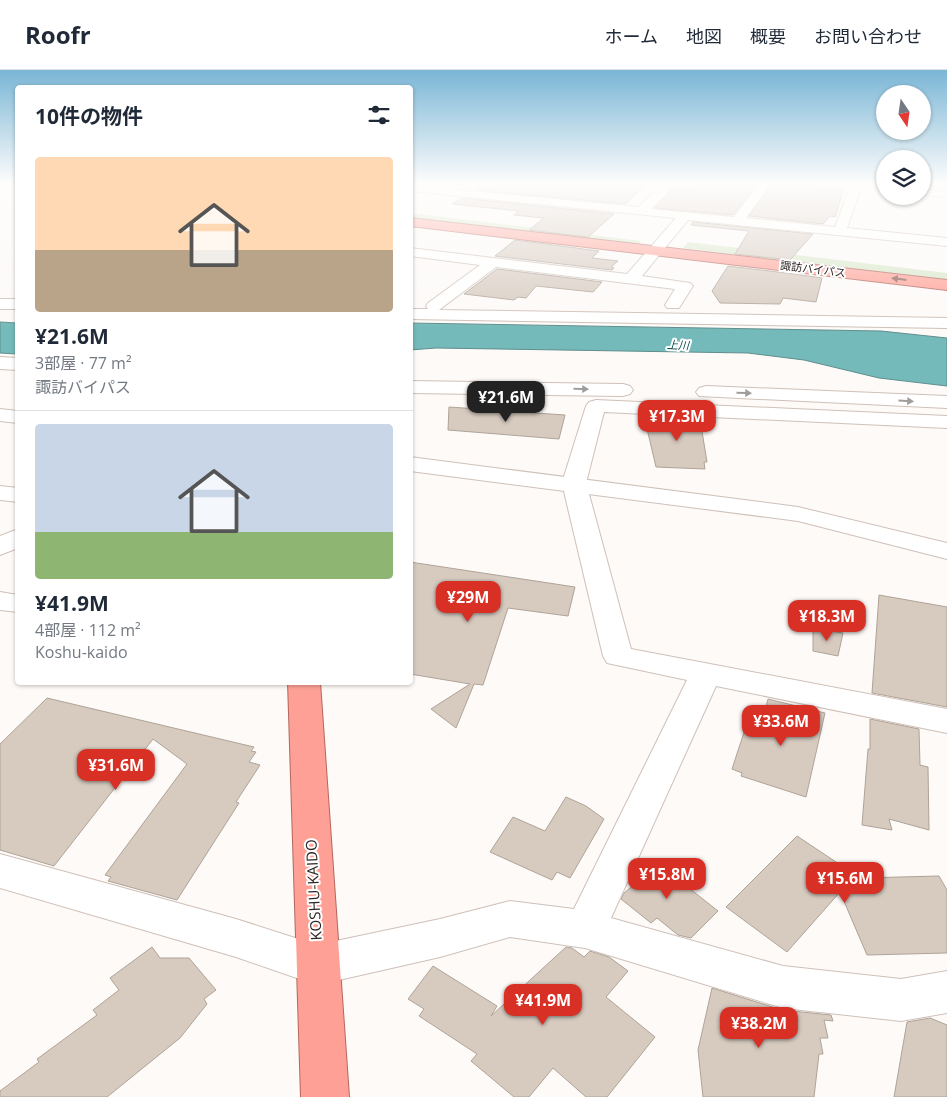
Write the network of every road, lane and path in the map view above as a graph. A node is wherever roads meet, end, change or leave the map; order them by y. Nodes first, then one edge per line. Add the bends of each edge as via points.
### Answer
1 (494, 232) edge
2 (597, 232) edge
3 (671, 232) edge
4 (839, 232) edge
5 (667, 237) junction
6 (684, 239) dead end
7 (947, 242) edge
8 (655, 251) junction
9 (413, 252) edge
10 (493, 262) junction
11 (631, 279) junction
12 (947, 285) edge
13 (0, 304) edge
14 (15, 304) edge
15 (673, 305) junction
16 (434, 306) junction
17 (413, 307) edge
18 (947, 310) edge
19 (413, 314) edge
20 (947, 323) edge
21 (0, 363) edge
22 (15, 364) edge
23 (413, 387) edge
24 (947, 402) edge
25 (0, 416) edge
26 (15, 417) edge
27 (947, 422) edge
28 (413, 464) edge
29 (574, 483) junction
30 (0, 493) edge
31 (15, 495) edge
32 (15, 540) edge
33 (0, 547) edge
34 (947, 550) edge
35 (0, 601) edge
36 (15, 604) edge
37 (706, 673) junction
38 (304, 685) edge
39 (947, 721) edge
40 (0, 871) edge
41 (585, 929) junction
42 (317, 965) junction
43 (947, 992) edge
44 (325, 1097) edge

1 - 8 highway, 諏訪バイパス
2 - 5 highway
3 - 5 street
4 - 7 street
5 - 6 highway
5 - 8 street
8 - 11 street
12 -> 8 highway, 諏訪バイパス
9 - 10 street
10 - 11 street
10 - 16 street
11 - 15 street via 685,286
13 - 14 street
15 - 16 street
15 - 18 street
16 - 17 street
19 - 20 street
21 - 22 street
23 -> 24 street via 752,394
25 - 26 street
27 - 29 street via 596,406
28 - 29 street
29 - 34 street via 798,514
29 - 37 street via 618,656
30 - 31 street
32 - 33 street
35 - 36 street
37 - 39 street
37 - 41 street
38 - 42 highway, KOSHU-KAIDO
40 - 42 street via 236,938
41 - 42 street via 510,920
41 - 43 street via 783,987 901,1000
42 - 44 highway, KOSHU-KAIDO

